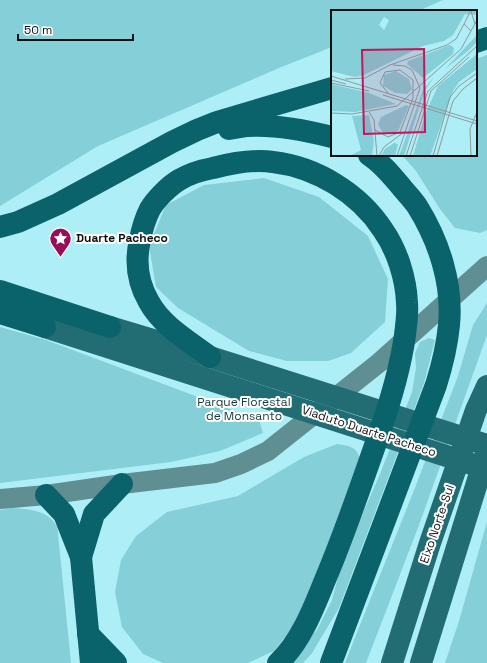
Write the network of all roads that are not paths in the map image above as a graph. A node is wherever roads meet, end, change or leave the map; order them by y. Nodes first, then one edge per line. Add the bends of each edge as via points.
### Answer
1 (487, 38) edge
2 (477, 42) edge
3 (331, 88) edge
4 (331, 137) edge
5 (145, 156) junction
6 (370, 156) edge
7 (0, 228) edge
8 (487, 266) edge
9 (0, 291) edge
10 (0, 313) edge
11 (0, 316) edge
12 (45, 327) junction
13 (210, 356) junction
14 (487, 386) edge
15 (487, 445) edge
16 (487, 452) edge
17 (487, 469) edge
18 (122, 484) junction
19 (46, 495) junction
20 (0, 500) edge
21 (81, 557) junction
22 (348, 617) junction
23 (88, 634) junction
24 (91, 663) edge
25 (116, 663) edge
26 (278, 663) edge
27 (319, 663) edge
28 (331, 663) edge
29 (392, 663) edge
30 (421, 663) edge

1 - 2 highway
3 - 5 highway via 217,122
4 - 5 highway via 292,129 248,126 204,136
5 - 7 highway via 58,204
6 - 22 highway via 387,170 416,205 434,238 443,260 450,310 446,346 436,385
8 - 18 main road via 380,362 268,451 215,473
9 - 13 highway, Viaduto Duarte Pacheco
10 - 12 highway
11 - 12 highway
12 - 17 highway, Viaduto Duarte Pacheco
13 - 15 highway, Viaduto Duarte Pacheco
13 - 26 highway via 173,330 159,316 149,302 141,283 138,248 142,229 150,209 165,192 180,179 202,170 246,162 271,161 295,166 317,175 357,200 383,230 400,268 408,304 402,356 395,388 336,553 304,626 284,658
14 - 29 highway, Eixo Norte-Sul via 476,410 438,520
16 - 30 highway, Eixo Norte-Sul
18 - 19 main road
18 - 21 highway via 94,514
19 - 20 main road
19 - 21 highway via 64,514
21 - 23 highway
22 - 27 highway
22 - 28 highway
23 - 24 highway
23 - 25 highway

